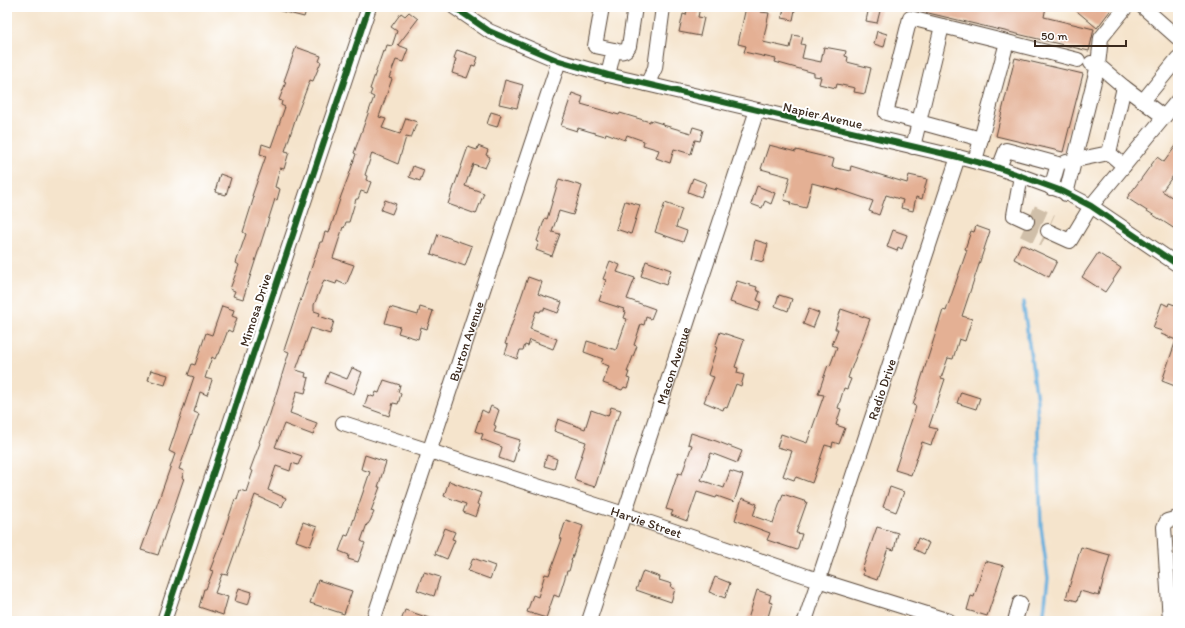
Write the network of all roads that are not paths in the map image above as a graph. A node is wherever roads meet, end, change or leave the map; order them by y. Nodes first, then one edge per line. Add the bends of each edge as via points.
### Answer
1 (369, 7) edge
2 (454, 7) edge
3 (602, 7) edge
4 (635, 7) edge
5 (663, 7) edge
6 (1126, 7) edge
7 (1143, 7) edge
8 (912, 12) edge
9 (942, 26) junction
10 (1178, 38) edge
11 (1008, 42) junction
12 (614, 50) junction
13 (1178, 58) edge
14 (559, 61) junction
15 (1087, 62) junction
16 (608, 75) junction
17 (647, 84) junction
18 (1124, 87) junction
19 (1178, 100) edge
20 (1143, 101) junction
21 (757, 110) junction
22 (1164, 117) junction
23 (919, 121) junction
24 (981, 138) junction
25 (913, 147) junction
26 (1109, 153) junction
27 (958, 157) junction
28 (974, 161) junction
29 (1074, 161) junction
30 (1058, 164) junction
31 (1124, 166) junction
32 (999, 168) junction
33 (1021, 176) junction
34 (1051, 188) junction
35 (1066, 194) junction
36 (1091, 206) junction
37 (1026, 220) tunnel mouth
38 (1050, 232) tunnel mouth
39 (1178, 265) edge
40 (343, 423) dead end
41 (430, 451) junction
42 (624, 514) junction
43 (1178, 518) edge
44 (818, 580) junction
45 (1020, 603) dead end
46 (164, 621) edge
47 (373, 621) edge
48 (589, 621) edge
49 (805, 621) edge
50 (949, 621) edge
51 (1015, 621) edge
52 (1170, 621) edge

1 - 46 street, Mimosa Drive
2 - 14 street, Napier Avenue via 489,31
3 - 12 street via 596,46
4 - 12 street via 629,46 623,52
5 - 17 street via 655,68
6 - 15 street via 1101,38
7 - 10 street
8 - 9 street
8 - 23 street via 886,113
9 - 11 street
9 - 23 street
11 - 15 street
11 - 24 street
12 - 16 street
13 - 20 street
14 - 16 street, Napier Avenue
14 - 41 street, Burton Avenue
15 - 18 street
15 - 29 street
16 - 17 street, Napier Avenue
17 - 21 street, Napier Avenue
18 - 20 street
18 - 26 street
19 - 22 street
20 - 22 street
21 - 25 street, Napier Avenue
21 - 42 street, Macon Avenue
22 - 31 street
23 - 24 street
23 - 25 street
24 - 28 street
25 - 27 street, Napier Avenue
26 - 29 street
26 - 31 street
27 - 28 street, Napier Avenue
27 - 44 street, Radio Drive
28 - 32 street, Napier Avenue
29 - 30 street
29 - 35 street
30 - 32 street via 1006,150
30 - 34 street
31 - 36 street
32 - 33 street, Napier Avenue
33 - 34 street, Napier Avenue
33 - 37 street via 1014,215
34 - 35 street, Napier Avenue
35 - 36 street, Napier Avenue
36 - 38 street via 1070,242
36 - 39 street, Napier Avenue
40 - 41 street, Harvie Street
41 - 42 street, Harvie Street
41 - 47 street, Burton Avenue
42 - 44 street, Harvie Street
42 - 48 street, Macon Avenue
43 - 52 street via 1167,521 1164,527
44 - 49 street, Radio Drive
44 - 50 street, Harvie Street
45 - 51 street

